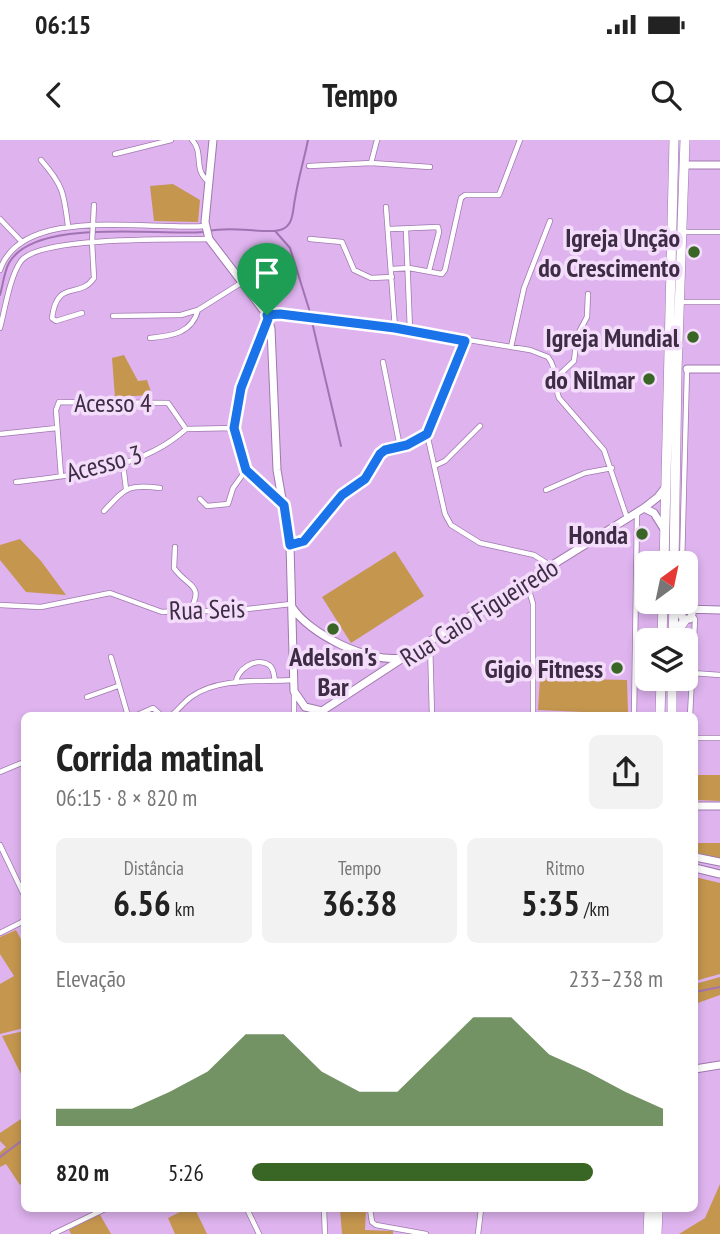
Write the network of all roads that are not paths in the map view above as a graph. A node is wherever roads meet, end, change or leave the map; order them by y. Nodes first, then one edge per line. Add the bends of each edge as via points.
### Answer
1 (171, 140) edge
2 (192, 140) edge
3 (213, 140) edge
4 (377, 140) edge
5 (520, 140) edge
6 (674, 140) edge
7 (685, 140) edge
8 (115, 154) dead end
9 (41, 160) dead end
10 (371, 163) junction
11 (685, 165) junction
12 (720, 165) edge
13 (309, 166) dead end
14 (430, 167) dead end
15 (208, 181) junction
16 (94, 205) dead end
17 (386, 208) dead end
18 (0, 219) edge
19 (550, 221) dead end
20 (94, 224) junction
21 (68, 226) junction
22 (389, 229) junction
23 (406, 230) junction
24 (207, 232) junction
25 (684, 232) junction
26 (720, 232) edge
27 (310, 239) dead end
28 (22, 242) junction
29 (92, 242) junction
30 (409, 268) junction
31 (392, 269) junction
32 (0, 270) edge
33 (429, 271) junction
34 (393, 277) junction
35 (241, 282) junction
36 (588, 294) dead end
37 (679, 302) junction
38 (720, 302) edge
39 (198, 310) junction
40 (82, 313) dead end
41 (113, 316) dead end
42 (267, 317) junction
43 (0, 328) edge
44 (395, 328) junction
45 (410, 331) junction
46 (150, 338) dead end
47 (465, 341) junction
48 (511, 347) junction
49 (383, 362) dead end
50 (687, 369) joint
51 (720, 369) edge
52 (556, 379) junction
53 (480, 426) dead end
54 (57, 428) junction
55 (234, 428) junction
56 (186, 429) junction
57 (0, 434) edge
58 (427, 434) junction
59 (400, 447) junction
60 (122, 464) junction
61 (434, 466) junction
62 (612, 468) junction
63 (246, 470) junction
64 (61, 476) junction
65 (16, 482) dead end
66 (160, 488) dead end
67 (665, 488) junction
68 (126, 489) junction
69 (546, 490) dead end
70 (200, 499) dead end
71 (284, 505) junction
72 (640, 510) junction
73 (104, 511) dead end
74 (627, 519) junction
75 (665, 530) junction
76 (290, 545) junction
77 (175, 547) dead end
78 (664, 551) edge
79 (674, 551) edge
80 (682, 551) edge
81 (552, 567) junction
82 (527, 583) junction
83 (292, 605) junction
84 (0, 606) edge
85 (190, 610) junction
86 (698, 610) edge
87 (720, 610) edge
88 (306, 623) junction
89 (292, 627) junction
90 (430, 641) junction
91 (111, 657) dead end
92 (403, 658) junction
93 (387, 659) junction
94 (387, 669) junction
95 (698, 673) edge
96 (720, 675) edge
97 (293, 680) junction
98 (275, 681) junction
99 (236, 683) junction
100 (118, 686) junction
101 (294, 691) junction
102 (661, 691) edge
103 (672, 691) edge
104 (691, 691) edge
105 (87, 697) dead end
106 (127, 712) edge
107 (176, 712) edge
108 (294, 712) edge
109 (316, 712) edge
110 (320, 712) edge
111 (432, 712) edge
112 (533, 712) edge
113 (634, 712) edge
114 (660, 712) edge
115 (672, 712) edge
116 (690, 712) edge
117 (698, 738) edge
118 (720, 738) edge
119 (21, 763) edge
120 (0, 772) edge
121 (698, 806) edge
122 (720, 806) edge
123 (0, 845) edge
124 (698, 858) edge
125 (720, 862) edge
126 (698, 869) edge
127 (720, 874) edge
128 (21, 889) edge
129 (21, 922) edge
130 (0, 933) edge
131 (720, 1065) edge
132 (698, 1069) edge
133 (99, 1212) edge
134 (248, 1212) edge
135 (324, 1212) edge
136 (370, 1212) edge
137 (481, 1212) edge
138 (649, 1212) edge
139 (658, 1212) edge
140 (53, 1234) edge
141 (259, 1234) edge
142 (326, 1234) edge
143 (426, 1234) edge
144 (478, 1234) edge
145 (648, 1234) edge
146 (657, 1234) edge

1 - 8 street
2 - 15 street via 201,176
3 - 15 street
4 - 10 street
5 - 33 street via 499,195 461,198 444,272
6 - 67 highway
7 - 11 highway
9 - 21 street via 61,185
10 - 13 street
10 - 14 street
11 - 12 street
11 - 25 highway
15 - 24 street
16 - 20 street
17 - 22 street
18 - 28 street
19 - 48 street via 524,288
20 - 21 street
20 - 24 street
20 - 29 street
21 - 28 street
22 - 23 street
22 - 31 street
23 - 30 street
23 - 33 street via 438,227
24 - 29 street
24 - 35 street
25 - 26 street
25 - 37 highway
27 - 34 street via 342,242 354,270 371,278
28 - 32 street via 7,253
29 - 40 street via 94,278 62,293 52,318 56,321
29 - 43 street via 54,247 26,257 16,270
30 - 31 street
30 - 33 street
30 - 45 street
31 - 34 street
34 - 44 street
35 - 39 street
35 - 42 street
36 - 52 street via 587,317 577,336 574,361
37 - 38 street
37 - 79 highway
39 - 41 street via 180,315
39 - 46 street via 190,327
42 - 44 street
42 - 55 street via 241,388
42 - 71 street via 273,339 277,471
44 - 45 street
45 - 47 street
47 - 48 street
47 - 58 street
48 - 52 street via 548,357
49 - 59 street
50 - 51 street
50 - 80 street
52 - 62 street via 559,398 604,450
53 - 61 street
54 - 56 street, Acesso 4 via 57,405 66,401 168,403
54 - 57 street
54 - 64 street, Acesso 4
55 - 56 street
55 - 63 street
56 - 60 street, Acesso 3 via 169,443
58 - 59 street
58 - 61 street
59 - 76 street via 380,454 365,479 342,495 304,541
60 - 64 street, Acesso 3
60 - 68 street
61 - 81 street via 451,525 480,543 534,555
62 - 69 street via 585,473
62 - 74 street
63 - 70 street via 233,488 229,505 207,506
63 - 71 street
64 - 65 street, Acesso 3
66 - 68 street via 139,485
67 - 72 street, Rua Caio Figueiredo
67 - 75 highway
68 - 73 street
71 - 76 street
72 - 74 street, Rua Caio Figueiredo
72 - 75 street via 654,513
72 - 113 street
74 - 81 street, Rua Caio Figueiredo
75 - 78 highway
76 - 83 street
77 - 85 street via 174,568 196,591
81 - 82 street, Rua Caio Figueiredo
82 - 90 street, Rua Caio Figueiredo
82 - 112 street via 533,604
83 - 85 street, Rua Seis via 221,612
83 - 88 street
83 - 89 street
84 - 85 street, Rua Seis via 41,607 110,593 162,612
86 - 87 street
88 - 89 street
88 - 93 street via 353,649
89 - 97 street
90 - 92 street, Rua Caio Figueiredo
90 - 111 street
91 - 100 street
92 - 93 street
92 - 94 street, Rua Caio Figueiredo
93 - 94 street
94 - 110 street, Rua Caio Figueiredo
95 - 96 street
97 - 98 street
97 - 101 street
98 - 99 street
98 - 99 street via 269,665 261,663 244,666
99 - 107 street via 198,693
100 - 105 street
100 - 106 street
101 - 108 street
101 - 109 street via 305,707
102 - 114 highway
103 - 115 highway
104 - 116 street
117 - 118 street
119 - 120 street
121 - 122 street
123 - 128 street
124 - 125 street
126 - 127 street
129 - 130 street
131 - 132 street
133 - 140 street
134 - 141 street
135 - 142 street
136 - 143 street via 372,1223 380,1227
137 - 144 street
138 - 145 highway
139 - 146 highway

